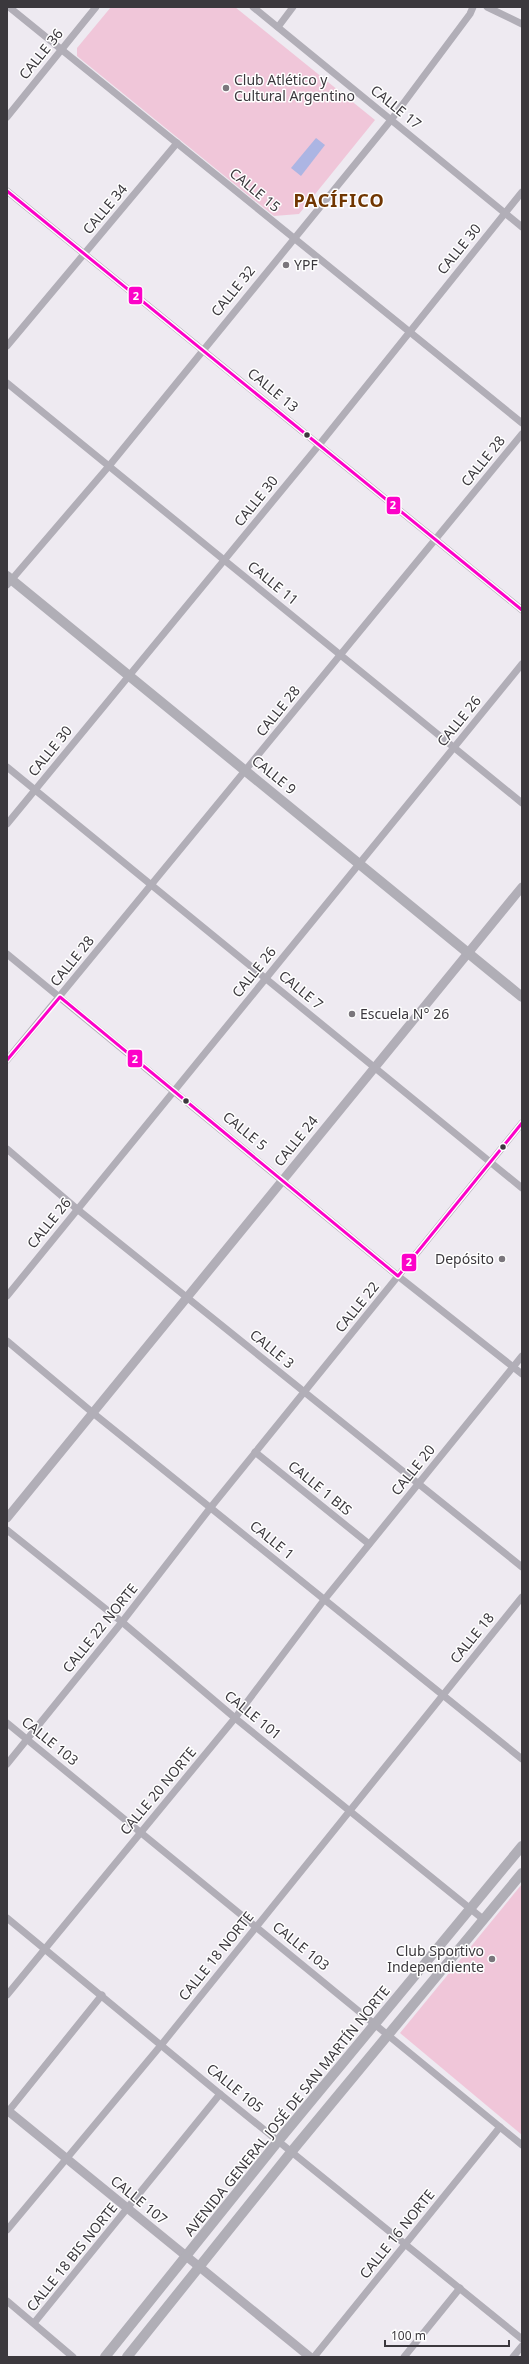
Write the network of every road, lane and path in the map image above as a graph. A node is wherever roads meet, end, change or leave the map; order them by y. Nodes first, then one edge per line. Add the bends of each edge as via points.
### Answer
1 (9, 7) edge
2 (96, 7) edge
3 (253, 7) edge
4 (293, 7) edge
5 (473, 7) edge
6 (487, 7) edge
7 (522, 24) edge
8 (278, 28) junction
9 (62, 50) junction
10 (7, 117) edge
11 (391, 120) junction
12 (177, 143) junction
13 (7, 190) edge
14 (522, 192) edge
15 (504, 213) junction
16 (522, 227) edge
17 (293, 237) junction
18 (84, 254) junction
19 (409, 332) junction
20 (7, 346) edge
21 (202, 350) junction
22 (7, 383) edge
23 (522, 423) edge
24 (522, 434) edge
25 (319, 445) junction
26 (109, 466) junction
27 (435, 540) junction
28 (224, 560) junction
29 (9, 580) edge
30 (522, 610) edge
31 (340, 655) junction
32 (522, 664) edge
33 (129, 675) junction
34 (454, 748) junction
35 (7, 767) edge
36 (246, 770) junction
37 (35, 790) junction
38 (522, 803) edge
39 (7, 824) edge
40 (360, 863) junction
41 (150, 884) junction
42 (522, 887) edge
43 (467, 953) junction
44 (7, 954) edge
45 (265, 978) junction
46 (60, 997) junction
47 (522, 997) edge
48 (7, 1060) edge
49 (374, 1067) junction
50 (175, 1091) junction
51 (522, 1123) edge
52 (7, 1149) edge
53 (491, 1162) junction
54 (283, 1180) junction
55 (522, 1188) edge
56 (77, 1208) junction
57 (398, 1276) junction
58 (7, 1296) edge
59 (187, 1297) junction
60 (7, 1341) edge
61 (522, 1356) edge
62 (513, 1367) junction
63 (522, 1374) edge
64 (305, 1392) junction
65 (93, 1414) junction
66 (255, 1452) junction
67 (419, 1483) junction
68 (211, 1507) junction
69 (7, 1518) edge
70 (7, 1530) edge
71 (369, 1544) junction
72 (522, 1567) edge
73 (522, 1597) edge
74 (324, 1600) junction
75 (122, 1622) junction
76 (442, 1696) junction
77 (235, 1718) junction
78 (7, 1723) edge
79 (27, 1740) junction
80 (522, 1758) edge
81 (7, 1764) edge
82 (350, 1810) junction
83 (140, 1832) junction
84 (522, 1846) edge
85 (522, 1873) edge
86 (471, 1908) junction
87 (7, 1918) edge
88 (483, 1919) junction
89 (256, 1927) junction
90 (45, 1948) junction
91 (7, 1995) edge
92 (102, 1995) junction
93 (376, 2024) junction
94 (389, 2035) junction
95 (162, 2044) junction
96 (220, 2094) junction
97 (8, 2111) edge
98 (500, 2127) junction
99 (279, 2140) junction
100 (522, 2145) edge
101 (292, 2151) junction
102 (67, 2159) junction
103 (128, 2209) junction
104 (7, 2230) edge
105 (406, 2244) junction
106 (187, 2257) junction
107 (200, 2268) junction
108 (460, 2288) junction
109 (7, 2301) edge
110 (34, 2324) junction
111 (522, 2339) edge
112 (522, 2346) edge
113 (73, 2357) edge
114 (105, 2357) edge
115 (128, 2357) edge
116 (310, 2357) edge
117 (314, 2357) edge
118 (404, 2357) edge
119 (514, 2357) edge

1 - 9 street, CALLE 15
2 - 9 street, CALLE 36
3 - 8 street, CALLE 17
4 - 8 street
5 - 11 street, CALLE 32
6 - 7 street
8 - 11 street, CALLE 17
9 - 10 street, CALLE 36
9 - 12 street, CALLE 15
11 - 15 street, CALLE 17
11 - 17 street, CALLE 32
12 - 17 street, CALLE 15
12 - 18 street, CALLE 34
13 - 18 street, CALLE 13
14 - 15 street, CALLE 30
15 - 16 street, CALLE 17
15 - 19 street, CALLE 30
17 - 19 street, CALLE 15
17 - 21 street, CALLE 32
18 - 20 street, CALLE 34
18 - 21 street, CALLE 13
19 - 23 street, CALLE 15
19 - 25 street, CALLE 30
21 - 25 street, CALLE 13
21 - 26 street, CALLE 32
22 - 26 street, CALLE 11
24 - 27 street, CALLE 28
25 - 27 street, CALLE 13
25 - 28 street, CALLE 30
26 - 28 street, CALLE 11
26 - 29 street, CALLE 32
27 - 30 street, CALLE 13
27 - 31 street, CALLE 28
28 - 31 street, CALLE 11
28 - 33 street, CALLE 30
29 - 33 main road, CALLE 9
31 - 34 street, CALLE 11
31 - 36 street, CALLE 28
32 - 34 street, CALLE 26
33 - 36 main road, CALLE 9
33 - 37 street, CALLE 30
34 - 38 street, CALLE 11
34 - 40 street, CALLE 26
35 - 37 street, CALLE 7
36 - 40 main road, CALLE 9
36 - 41 street, CALLE 28
37 - 39 street, CALLE 30
37 - 41 street, CALLE 7
40 - 43 main road, CALLE 9
40 - 45 street, CALLE 26
41 - 45 street, CALLE 7
41 - 46 street, CALLE 28
42 - 43 street, CALLE 24
43 - 47 main road, CALLE 9
43 - 49 street, CALLE 24
44 - 46 street, CALLE 5
45 - 49 street, CALLE 7
45 - 50 street, CALLE 26
46 - 48 street, CALLE 28
46 - 50 street, CALLE 5
49 - 53 street, CALLE 7
49 - 54 street, CALLE 24
50 - 54 street, CALLE 5
50 - 56 street, CALLE 26
51 - 53 street, CALLE 22
52 - 56 street, CALLE 3
53 - 55 street, CALLE 7
53 - 57 street, CALLE 22
54 - 57 street, CALLE 5
54 - 59 street, CALLE 24
56 - 58 street, CALLE 26
56 - 59 street, CALLE 3
57 - 62 street, CALLE 5
57 - 64 street, CALLE 22
59 - 64 street, CALLE 3
59 - 65 street, CALLE 24
60 - 65 street, CALLE 1
61 - 62 street, CALLE 20
62 - 63 street, CALLE 5
62 - 67 street, CALLE 20
64 - 66 street, CALLE 22
64 - 67 street, CALLE 3
65 - 68 street, CALLE 1
65 - 69 street, CALLE 24
66 - 68 street, CALLE 22
66 - 71 street, CALLE 1 BIS
67 - 71 street, CALLE 20
67 - 72 street, CALLE 3
68 - 74 street, CALLE 1
68 - 75 street, CALLE 22 NORTE
70 - 75 street, CALLE 101
71 - 74 street, CALLE 20
73 - 76 street, CALLE 18
74 - 76 street, CALLE 1
74 - 77 street, CALLE 20 NORTE
75 - 77 street, CALLE 101
75 - 79 street, CALLE 22 NORTE
76 - 80 street, CALLE 1
76 - 82 street, CALLE 18 NORTE
77 - 82 street, CALLE 101
77 - 83 street, CALLE 20 NORTE
78 - 79 street, CALLE 103
79 - 81 street, CALLE 22 NORTE
79 - 83 street, CALLE 103
82 - 86 street, CALLE 101
82 - 89 street, CALLE 18 NORTE
83 - 89 street, CALLE 103
83 - 90 street, CALLE 20 NORTE
84 - 86 main road, AVENIDA GENERAL JOSÉ DE SAN MARTÍN NORTE
85 - 88 main road, AVENIDA GENERAL JOSÉ DE SAN MARTÍN NORTE
86 - 88 street, CALLE 101
86 - 93 main road, AVENIDA GENERAL JOSÉ DE SAN MARTÍN NORTE
87 - 90 street, CALLE 105
88 - 94 main road, AVENIDA GENERAL JOSÉ DE SAN MARTÍN NORTE
89 - 93 street, CALLE 103
89 - 95 street, CALLE 18 NORTE
90 - 91 street, CALLE 20 NORTE
90 - 92 street, CALLE 105
92 - 95 street, CALLE 105
92 - 97 street
93 - 94 street, CALLE 103
93 - 99 main road, AVENIDA GENERAL JOSÉ DE SAN MARTÍN NORTE
94 - 98 street, CALLE 103
94 - 101 main road, AVENIDA GENERAL JOSÉ DE SAN MARTÍN NORTE
95 - 96 street, CALLE 105
95 - 102 street, CALLE 18 NORTE
96 - 99 street, CALLE 105
96 - 103 street, CALLE 18 BIS NORTE
97 - 102 street, CALLE 107
98 - 100 street, CALLE 103
98 - 105 street, CALLE 16 NORTE
99 - 101 street, CALLE 105
99 - 106 main road, AVENIDA GENERAL JOSÉ DE SAN MARTÍN NORTE
101 - 105 street, CALLE 105
101 - 107 main road, AVENIDA GENERAL JOSÉ DE SAN MARTÍN NORTE
102 - 103 street, CALLE 107
102 - 104 street, CALLE 18 NORTE
103 - 106 street, CALLE 107
103 - 110 street, CALLE 18 BIS NORTE
105 - 108 street, CALLE 105
105 - 117 street, CALLE 16 NORTE
106 - 107 street, CALLE 107
106 - 114 main road, AVENIDA GENERAL JOSÉ DE SAN MARTÍN NORTE
107 - 115 main road, AVENIDA GENERAL JOSÉ DE SAN MARTÍN NORTE
107 - 116 street, CALLE 107
108 - 111 street, CALLE 105
108 - 118 street
109 - 110 street
110 - 113 street
112 - 119 street

